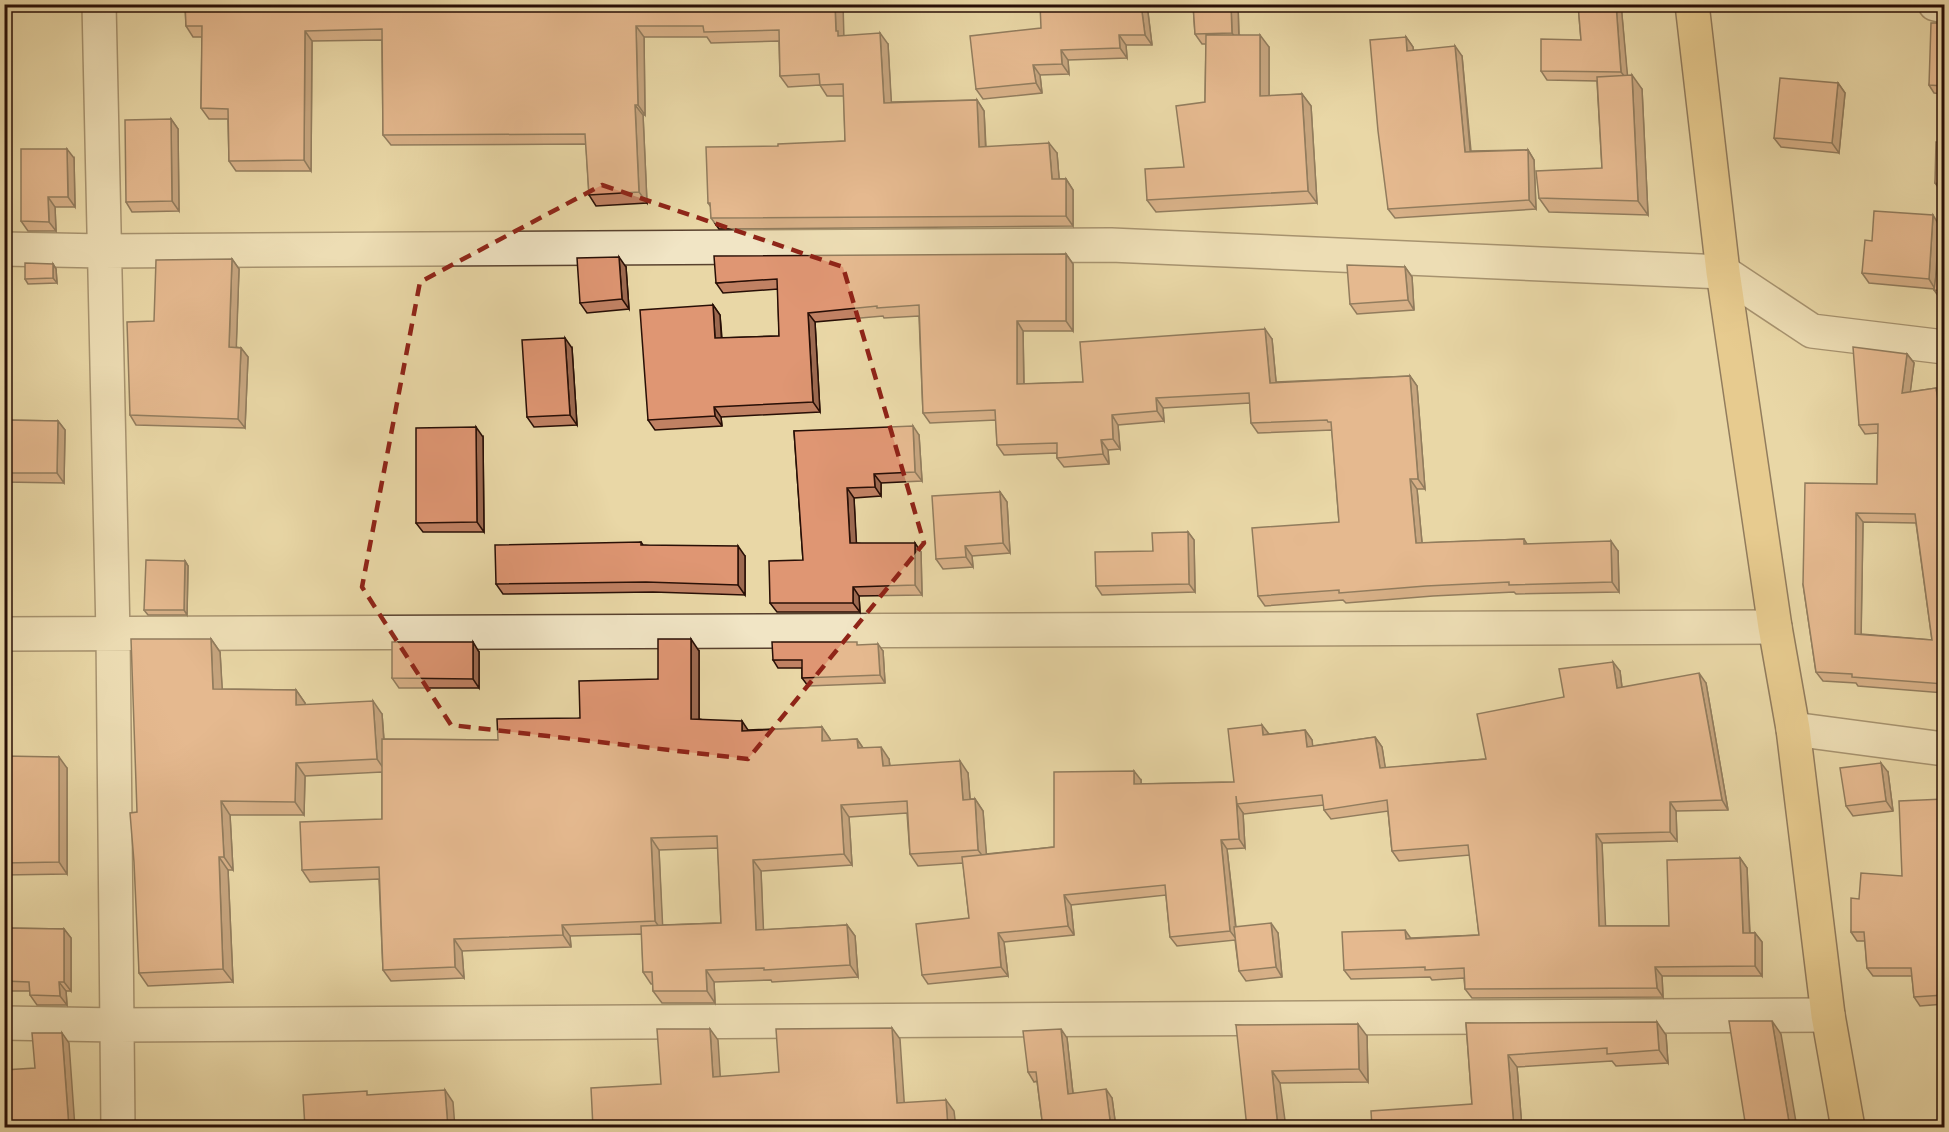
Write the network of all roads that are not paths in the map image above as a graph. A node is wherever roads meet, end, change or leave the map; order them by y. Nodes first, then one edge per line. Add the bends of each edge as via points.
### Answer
1 (99, 4) edge
2 (1692, 4) edge
3 (1935, 4) edge
4 (1944, 6) edge
5 (4, 249) edge
6 (103, 251) junction
7 (1723, 272) junction
8 (1944, 346) edge
9 (1775, 627) junction
10 (4, 634) edge
11 (113, 634) junction
12 (1793, 729) junction
13 (1944, 749) edge
14 (1828, 1015) junction
15 (4, 1023) edge
16 (116, 1025) junction
17 (118, 1128) edge
18 (1848, 1128) edge

1 - 6 street
2 - 7 main road
3 - 4 street
5 - 6 street
6 - 7 street via 1112,245
6 - 11 street
7 - 8 street via 1812,331
7 - 9 main road
9 - 11 street
9 - 12 main road
10 - 11 street
11 - 16 street
12 - 13 street
12 - 14 main road
14 - 16 street
14 - 18 main road
15 - 16 street
16 - 17 street

